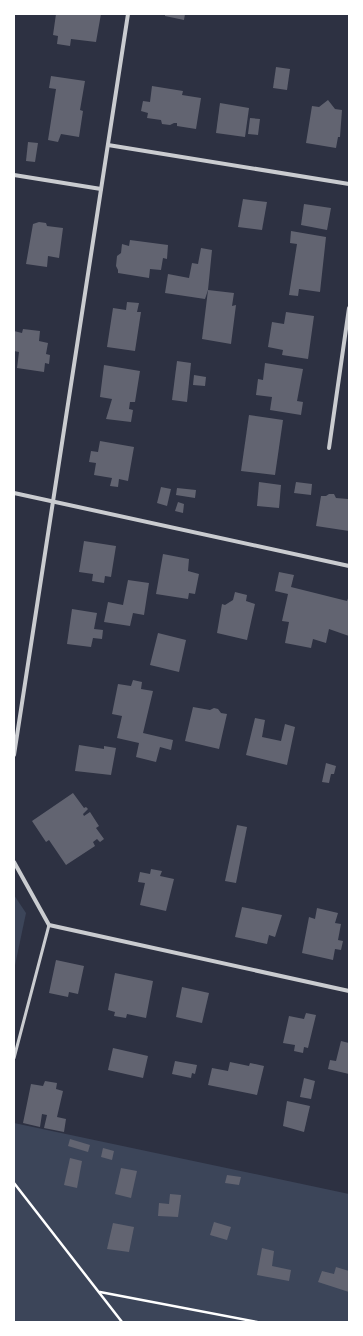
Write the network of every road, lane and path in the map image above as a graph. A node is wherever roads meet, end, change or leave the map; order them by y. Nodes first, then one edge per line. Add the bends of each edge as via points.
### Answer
1 (128, 14) edge
2 (108, 145) junction
3 (14, 175) edge
4 (349, 184) edge
5 (101, 189) junction
6 (349, 308) edge
7 (329, 448) dead end
8 (14, 493) edge
9 (52, 501) junction
10 (349, 566) edge
11 (14, 755) edge
12 (14, 862) edge
13 (49, 925) junction
14 (349, 991) edge
15 (14, 1058) edge
16 (14, 1183) edge
17 (100, 1292) junction
18 (122, 1322) edge
19 (258, 1322) edge

1 - 2 street
2 - 4 street
2 - 5 street
3 - 5 street
5 - 9 street
6 - 7 street
8 - 9 street
9 - 10 street
9 - 11 street
12 - 13 street
13 - 14 street
13 - 15 lane
16 - 17 path
17 - 18 path
17 - 19 path

